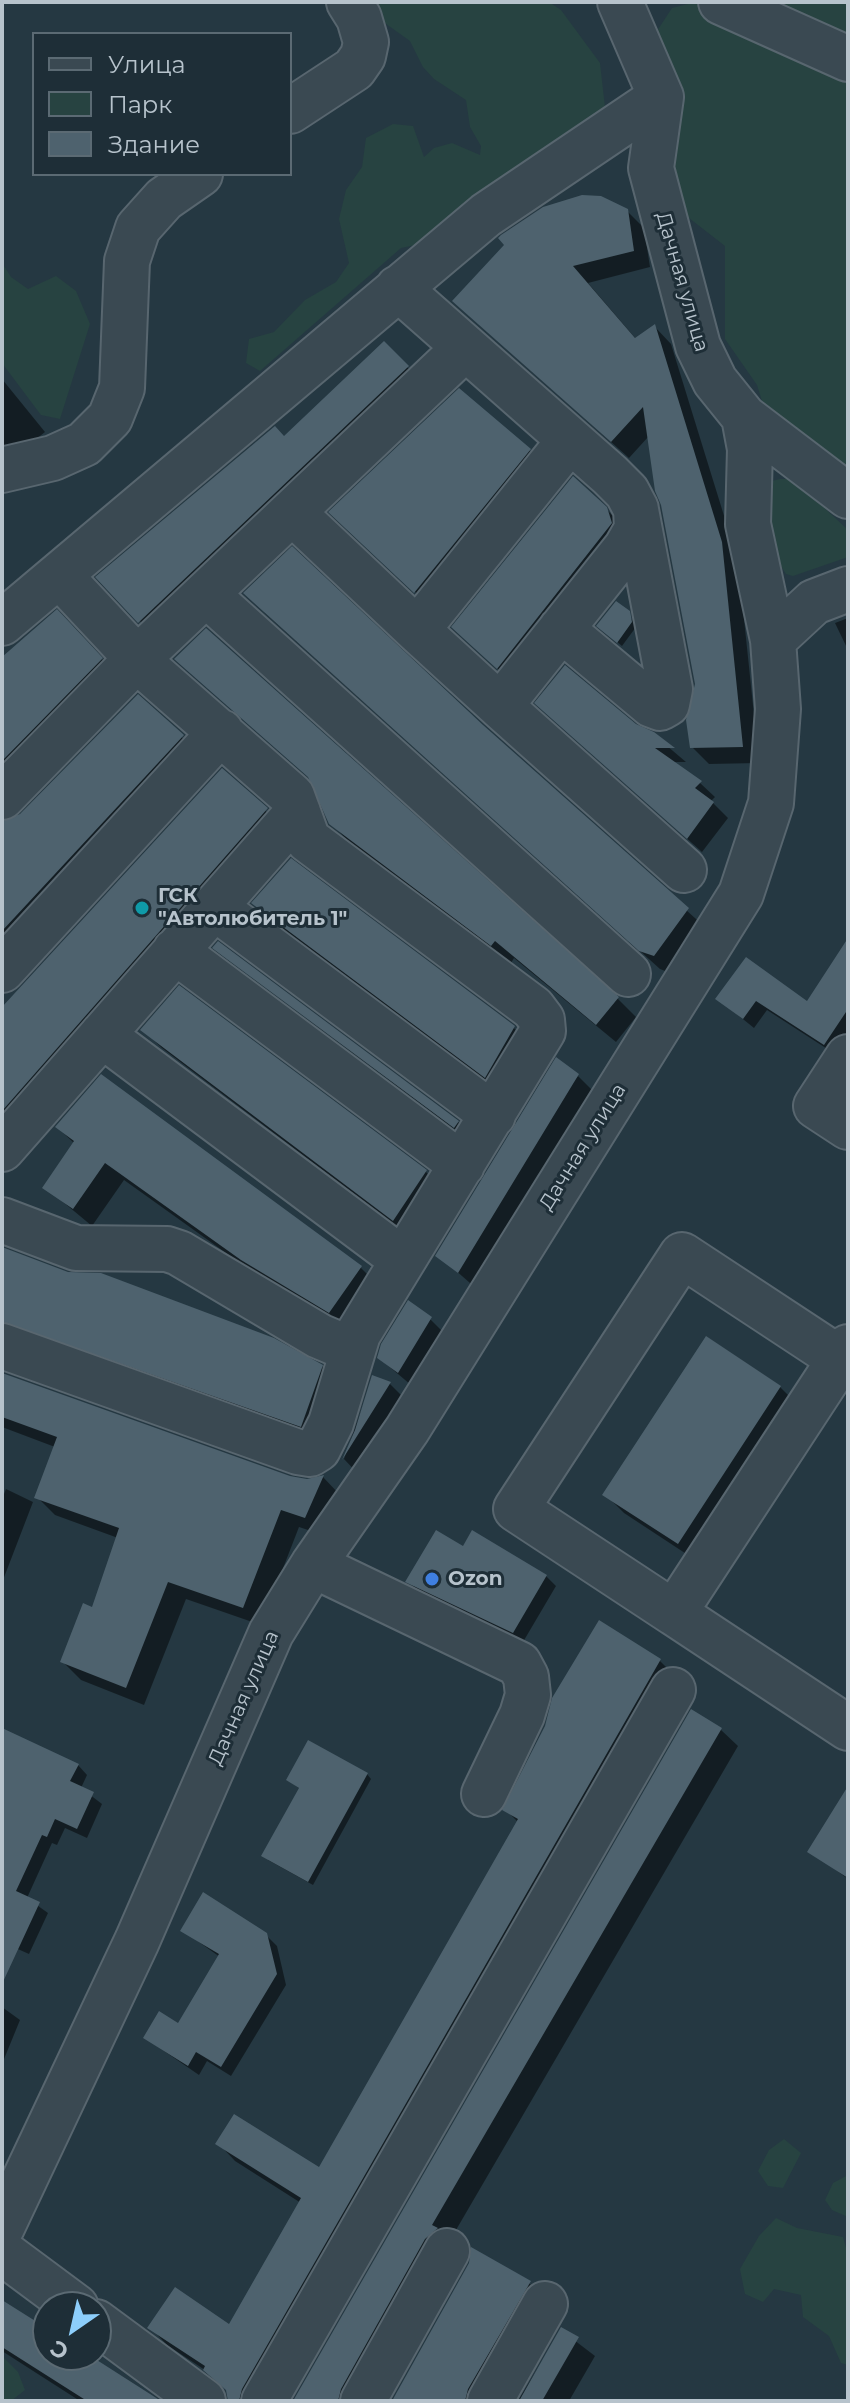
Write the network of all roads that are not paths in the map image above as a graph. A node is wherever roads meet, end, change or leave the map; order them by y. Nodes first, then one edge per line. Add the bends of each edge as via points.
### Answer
1 (349, 2) edge
2 (620, 2) edge
3 (721, 2) edge
4 (848, 59) edge
5 (661, 97) junction
6 (292, 110) edge
7 (197, 176) edge
8 (398, 288) junction
9 (465, 348) junction
10 (744, 417) junction
11 (570, 440) junction
12 (2, 470) edge
13 (848, 496) edge
14 (636, 509) junction
15 (293, 513) junction
16 (59, 575) junction
17 (848, 589) edge
18 (206, 594) junction
19 (2, 623) edge
20 (561, 629) junction
21 (417, 630) junction
22 (773, 640) junction
23 (137, 659) junction
24 (500, 706) junction
25 (221, 732) junction
26 (2, 797) edge
27 (298, 812) junction
28 (684, 870) dead end
29 (214, 907) junction
30 (175, 951) junction
31 (2, 970) edge
32 (628, 974) dead end
33 (102, 1035) junction
34 (848, 1057) edge
35 (493, 1115) junction
36 (848, 1127) edge
37 (2, 1149) edge
38 (462, 1165) junction
39 (2, 1220) edge
40 (403, 1260) junction
41 (2, 1346) edge
42 (352, 1350) junction
43 (844, 1353) edge
44 (313, 1565) junction
45 (674, 1613) junction
46 (673, 1690) dead end
47 (848, 1728) edge
48 (484, 1794) dead end
49 (2, 2227) edge
50 (447, 2251) dead end
51 (2, 2252) edge
52 (54, 2291) edge
53 (545, 2304) dead end
54 (112, 2334) edge
55 (203, 2401) edge
56 (264, 2401) edge
57 (363, 2401) edge
58 (490, 2401) edge

1 - 6 street via 366,42 363,56 354,69
2 - 5 street
3 - 4 street
5 - 8 street via 486,215
5 - 10 street, Дачная улица via 651,168 698,346 715,381
7 - 12 street via 164,199 138,228 127,261 122,388 110,418 84,444
8 - 9 street
8 - 16 street
9 - 11 street
9 - 15 street
10 - 13 street
10 - 22 street, Дачная улица via 750,449 748,524
11 - 14 street via 627,492
11 - 21 street
14 - 20 street via 637,529 626,548
14 - 20 street via 670,689 667,704 652,705
15 - 18 street
15 - 21 street
16 - 19 street
16 - 23 street
17 - 22 street via 814,602
18 - 23 street
18 - 32 street
20 - 24 street
21 - 24 street
22 - 44 street, Дачная улица via 778,709 771,803 741,894 407,1430
23 - 25 street
23 - 26 street
24 - 28 street
25 - 27 street via 292,796
25 - 31 street
27 - 29 street
27 - 35 street via 308,840 317,848 533,1008 542,1020 540,1040
29 - 30 street
29 - 35 street
30 - 33 street
30 - 38 street
33 - 37 street
33 - 40 street
34 - 36 street via 816,1106
35 - 38 street
38 - 40 street
39 - 42 street via 76,1248 179,1253
40 - 42 street
41 - 42 street via 310,1454 325,1439
43 - 45 street
43 - 45 street via 682,1255 664,1282 516,1509
44 - 48 street via 519,1664 526,1677 525,1705
44 - 49 street, Дачная улица via 271,1633 137,1941
45 - 47 street
46 - 56 street
50 - 57 street
51 - 52 street
53 - 58 street
54 - 55 street

